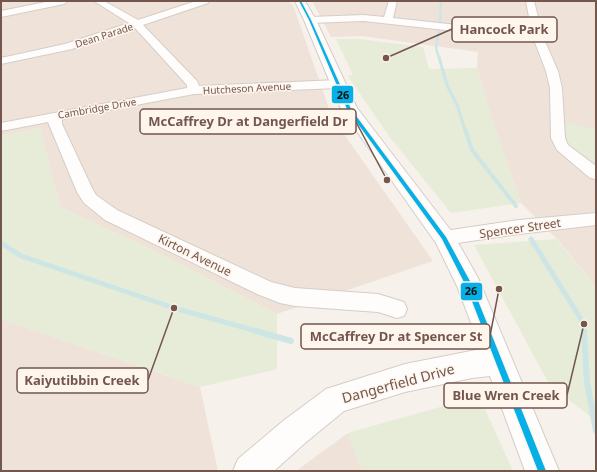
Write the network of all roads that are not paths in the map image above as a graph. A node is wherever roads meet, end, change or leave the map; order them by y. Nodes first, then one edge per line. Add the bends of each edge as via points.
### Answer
1 (64, 1) edge
2 (98, 1) edge
3 (204, 1) edge
4 (300, 1) edge
5 (393, 1) edge
6 (530, 1) edge
7 (1, 14) edge
8 (310, 20) junction
9 (388, 20) junction
10 (137, 24) junction
11 (538, 37) junction
12 (1, 61) edge
13 (338, 84) junction
14 (194, 90) junction
15 (55, 116) junction
16 (1, 127) edge
17 (596, 174) edge
18 (596, 219) edge
19 (444, 238) junction
20 (397, 309) dead end
21 (499, 361) junction
22 (250, 471) edge
23 (542, 471) edge

1 - 7 street
2 - 10 street, Hutcheson Avenue
3 - 10 street, Dean Parade
4 - 8 main road
5 - 9 street
6 - 11 street
8 - 9 street
8 - 13 main road
9 - 11 street
10 - 12 street, Dean Parade via 68,47
10 - 14 street, Hutcheson Avenue via 193,84
11 - 17 street via 556,88 558,138 569,154
13 - 14 street, Hutcheson Avenue
13 - 19 main road via 349,109
14 - 15 street, Cambridge Drive
15 - 16 street, Cambridge Drive
15 - 20 street, Kirton Avenue via 54,124 85,192 90,200 111,215 280,294 378,303
18 - 19 street, Spencer Street
19 - 21 main road via 469,285
21 - 22 main road, Dangerfield Drive via 405,378 336,399
21 - 23 main road

